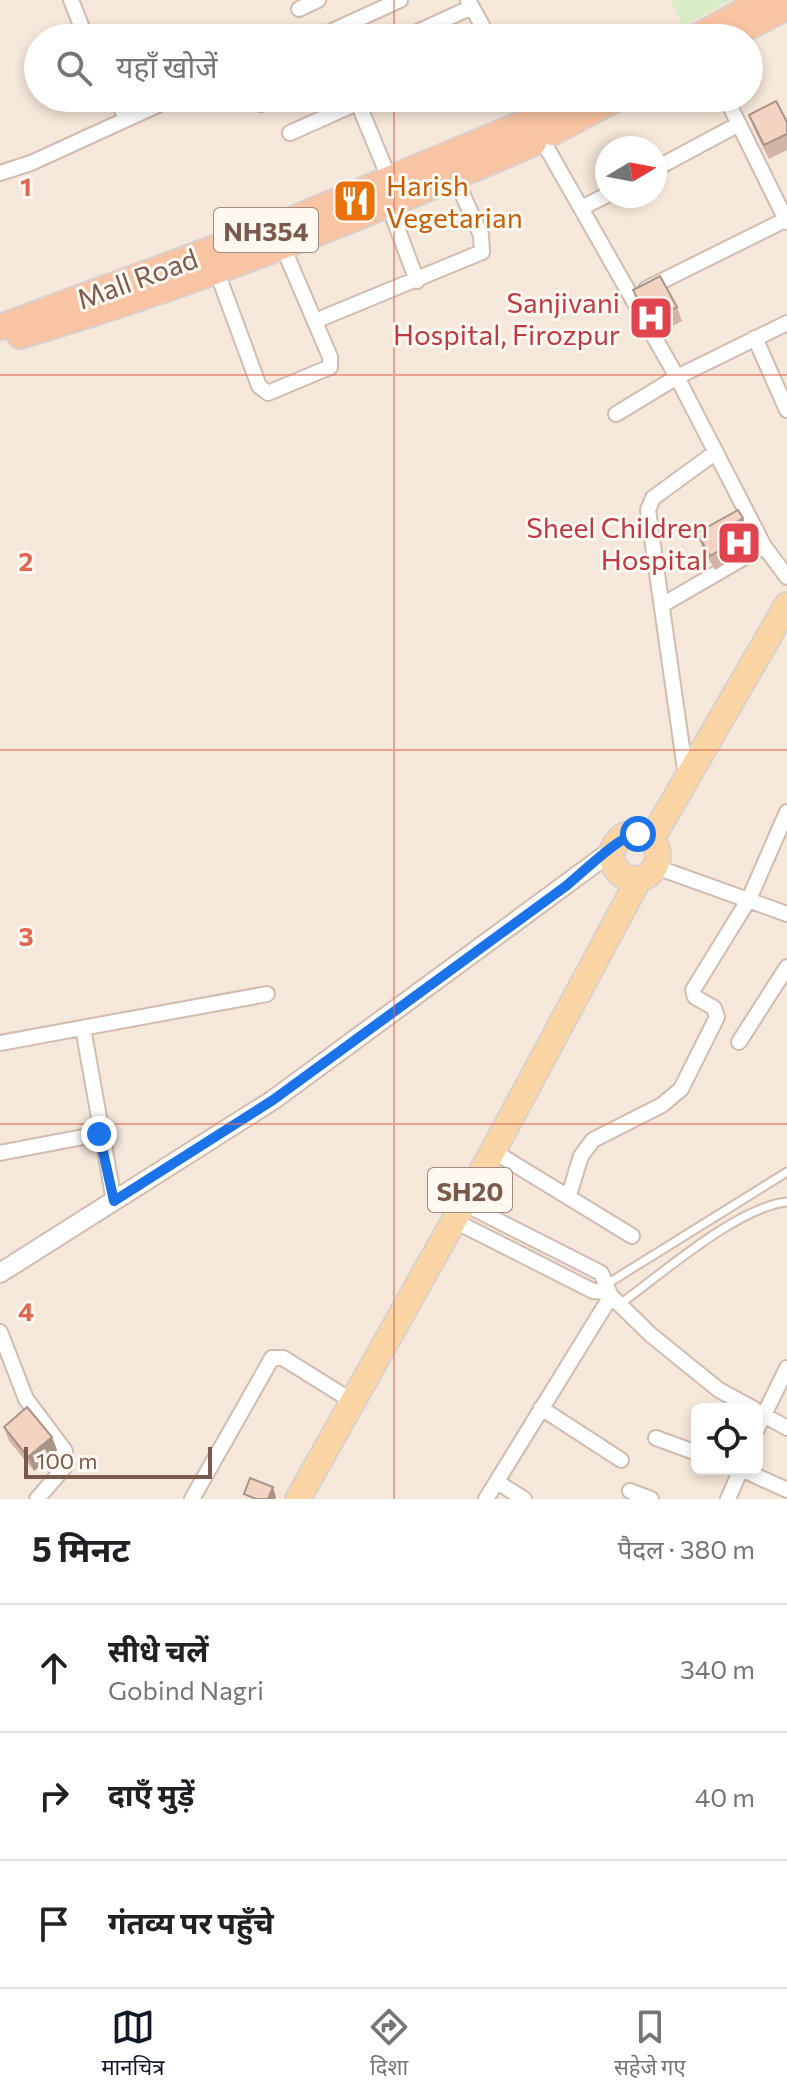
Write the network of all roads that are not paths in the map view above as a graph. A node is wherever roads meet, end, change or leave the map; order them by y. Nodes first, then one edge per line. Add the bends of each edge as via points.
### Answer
1 (71, 0) edge
2 (318, 0) edge
3 (400, 0) edge
4 (764, 0) edge
5 (470, 4) edge
6 (787, 7) edge
7 (299, 9) dead end
8 (80, 24) edge
9 (348, 24) edge
10 (447, 24) edge
11 (481, 24) edge
12 (720, 24) edge
13 (755, 24) edge
14 (123, 112) edge
15 (140, 112) edge
16 (335, 112) edge
17 (365, 112) edge
18 (559, 112) edge
19 (576, 112) edge
20 (733, 112) edge
21 (126, 118) junction
22 (739, 124) junction
23 (537, 125) edge
24 (290, 133) dead end
25 (667, 163) edge
26 (0, 173) edge
27 (389, 178) junction
28 (455, 178) junction
29 (595, 201) edge
30 (389, 206) junction
31 (581, 208) junction
32 (787, 220) edge
33 (283, 247) junction
34 (217, 272) junction
35 (417, 281) junction
36 (631, 296) junction
37 (315, 321) junction
38 (787, 323) edge
39 (0, 327) edge
40 (755, 338) junction
41 (0, 341) edge
42 (677, 377) junction
43 (787, 410) edge
44 (616, 414) dead end
45 (716, 452) junction
46 (764, 546) junction
47 (787, 577) edge
48 (662, 605) junction
49 (787, 605) edge
50 (687, 783) junction
51 (787, 812) edge
52 (651, 840) junction
53 (614, 849) junction
54 (647, 873) junction
55 (749, 899) junction
56 (787, 914) edge
57 (787, 967) edge
58 (267, 994) dead end
59 (83, 1028) junction
60 (739, 1042) dead end
61 (0, 1043) edge
62 (99, 1134) junction
63 (493, 1151) junction
64 (0, 1153) edge
65 (787, 1172) edge
66 (569, 1195) junction
67 (114, 1201) junction
68 (787, 1202) edge
69 (458, 1211) junction
70 (632, 1236) dead end
71 (0, 1273) edge
72 (612, 1294) junction
73 (0, 1332) edge
74 (787, 1368) edge
75 (352, 1401) junction
76 (745, 1403) edge
77 (763, 1404) edge
78 (541, 1408) junction
79 (763, 1414) edge
80 (787, 1428) edge
81 (656, 1438) dead end
82 (691, 1451) edge
83 (621, 1460) dead end
84 (497, 1482) junction
85 (787, 1490) edge
86 (630, 1491) dead end
87 (37, 1499) edge
88 (192, 1499) edge
89 (298, 1499) edge
90 (486, 1499) edge
91 (524, 1499) edge
92 (651, 1499) edge
93 (728, 1499) edge

1 - 8 street
2 - 7 street
3 - 9 street
4 - 12 highway
5 - 10 street
5 - 11 street
6 - 13 highway
14 - 21 street
15 - 21 street
16 - 24 street
17 - 27 street
18 - 23 highway, Mall Road / NH354
19 - 23 highway, NH354
20 - 22 street
21 - 26 street
22 - 25 street
22 - 32 street
23 - 27 highway, Mall Road / NH354
23 - 28 highway
23 - 31 street
27 - 39 highway, Mall Road / NH354 via 288,221
28 - 30 highway
28 - 35 street via 484,248 477,257
29 - 31 street
30 - 33 highway
30 - 35 street
31 - 36 street
32 - 36 street
33 - 34 highway
33 - 37 street
34 - 37 street via 259,386 266,392 330,367
34 - 41 highway
35 - 37 street
36 - 42 street
38 - 40 street
40 - 42 street
40 - 43 street
42 - 44 street
42 - 45 street
45 - 46 street
45 - 48 street via 650,502
46 - 47 street
46 - 48 street
48 - 50 street
49 - 50 main road
50 - 52 main road
51 - 55 street
52 - 53 main road via 630,834
52 - 54 main road via 658,852
53 - 54 main road via 618,871
53 - 67 street via 273,1100
54 - 55 street
54 - 63 main road, SH20
55 - 56 street
55 - 66 street via 693,990 717,1017 687,1081 662,1105 593,1140 581,1156
57 - 60 street
58 - 59 street
59 - 61 street
59 - 62 street
62 - 64 street
62 - 67 street
63 - 66 street
63 - 69 main road, SH20
65 - 72 lane
66 - 70 street
67 - 71 street
68 - 72 lane via 754,1211
69 - 72 street via 593,1291
69 - 75 main road, SH20
72 - 76 street via 702,1377
72 - 78 street
73 - 87 street via 26,1399 65,1451 64,1468
74 - 77 street
75 - 88 street via 283,1358 272,1358
75 - 89 main road, SH20
78 - 83 street
78 - 84 street
79 - 80 street
81 - 82 street
84 - 90 street
84 - 91 street
85 - 93 street via 741,1469
86 - 92 street

